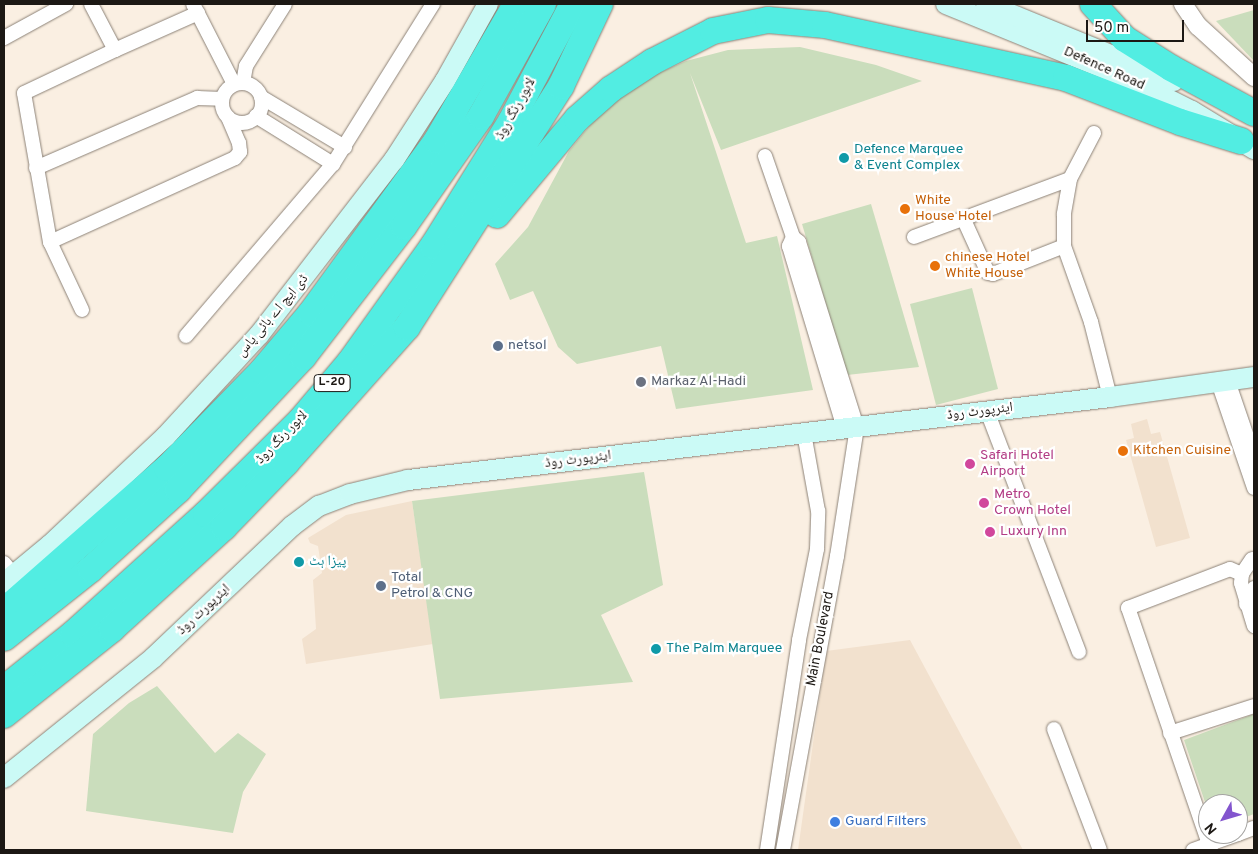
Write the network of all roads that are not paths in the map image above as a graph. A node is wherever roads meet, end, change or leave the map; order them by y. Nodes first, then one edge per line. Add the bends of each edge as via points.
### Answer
1 (66, 4) edge
2 (91, 4) edge
3 (285, 4) edge
4 (433, 4) edge
5 (488, 4) edge
6 (516, 4) edge
7 (543, 4) edge
8 (573, 4) edge
9 (600, 4) edge
10 (946, 4) edge
11 (986, 4) edge
12 (1093, 4) edge
13 (1183, 4) edge
14 (195, 8) edge
15 (4, 38) edge
16 (115, 50) junction
17 (1254, 77) edge
18 (238, 83) junction
19 (261, 97) junction
20 (222, 99) junction
21 (1254, 112) edge
22 (256, 116) junction
23 (228, 117) junction
24 (1094, 134) dead end
25 (1250, 137) edge
26 (345, 147) junction
27 (765, 156) dead end
28 (333, 164) junction
29 (36, 168) junction
30 (1070, 178) junction
31 (964, 220) junction
32 (914, 237) dead end
33 (50, 242) junction
34 (1064, 246) junction
35 (436, 285) junction
36 (82, 310) dead end
37 (186, 336) dead end
38 (1254, 377) edge
39 (1223, 381) junction
40 (1110, 397) junction
41 (987, 411) junction
42 (850, 428) junction
43 (804, 433) junction
44 (1254, 457) edge
45 (1254, 488) edge
46 (1251, 564) edge
47 (7, 573) edge
48 (1254, 588) edge
49 (1246, 604) junction
50 (4, 611) edge
51 (1254, 626) edge
52 (4, 638) edge
53 (1079, 652) dead end
54 (4, 689) edge
55 (1254, 706) edge
56 (4, 715) edge
57 (1054, 729) dead end
58 (1170, 733) junction
59 (4, 778) edge
60 (1210, 847) edge
61 (766, 850) edge
62 (783, 850) edge
63 (1100, 850) edge
64 (1193, 850) edge

1 - 15 street
2 - 16 street
3 - 18 street
4 - 26 street
5 - 47 main road, ڈی ایچ اے بائی پاس via 445,82 394,160 259,335 166,436
6 - 50 highway via 437,140 311,313 262,372 167,468
7 - 52 highway, لاہور رنگ روڈ / L-20 via 481,116 404,226 303,357 178,490 91,568
8 - 54 highway, لاہور رنگ روڈ / L-20 via 511,121 432,246 350,362 301,420 206,514 80,628
9 - 35 highway via 561,86
10 - 25 main road, Defence Road via 1120,75
11 - 25 main road, Defence Road via 1131,61
12 - 21 highway via 1125,39 1171,68
13 - 17 street via 1198,26
14 - 16 street
14 - 18 street
16 - 29 street via 24,93
18 - 19 street via 257,90
18 - 20 street
19 - 22 street via 260,111
19 - 26 street
20 - 23 street
20 - 29 street via 197,98
22 - 23 street via 247,122 237,122
22 - 28 street
23 - 33 street via 239,143 240,152 235,158
24 - 30 street
25 - 35 highway via 1180,122 1066,78 825,25 768,20 713,31 652,62 611,89 578,119
26 - 28 street
27 - 42 street via 793,237 789,246
28 - 37 street
29 - 33 street
30 - 31 street
30 - 34 street via 1064,214
31 - 32 street
31 - 34 street via 988,273 994,274
33 - 36 street
34 - 40 street via 1091,322
35 - 56 highway via 407,327 286,463 224,527 112,629
38 - 39 main road, ایئرپورٹ روڈ
39 - 40 main road, ایئرپورٹ روڈ
39 - 44 street
39 - 45 street
40 - 41 main road, ایئرپورٹ روڈ
41 - 42 main road, ایئرپورٹ روڈ
41 - 53 street
42 - 43 main road, ایئرپورٹ روڈ
42 - 62 street, Main Boulevard via 838,556
43 - 59 main road, ایئرپورٹ روڈ via 408,480 329,501 292,526 153,658
43 - 61 street, Main Boulevard via 818,511 817,549 799,640
46 - 49 street via 1241,583
46 - 58 street via 1128,608
48 - 49 street
49 - 51 street
55 - 58 street
57 - 63 street
58 - 60 street
60 - 64 street

